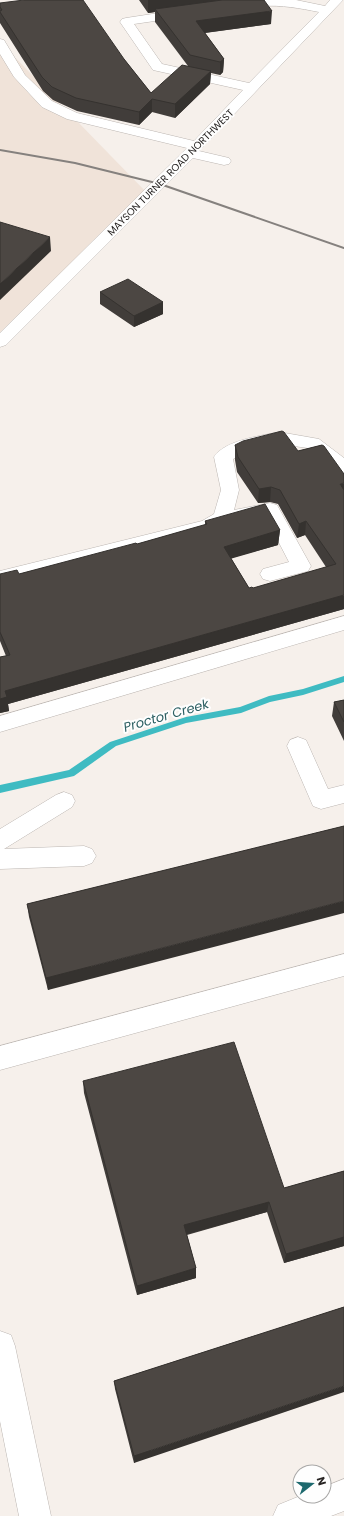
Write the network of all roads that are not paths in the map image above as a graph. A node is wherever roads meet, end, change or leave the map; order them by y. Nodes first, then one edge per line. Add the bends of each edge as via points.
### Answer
1 (332, 5) edge
2 (221, 8) edge
3 (197, 12) edge
4 (0, 43) edge
5 (252, 88) junction
6 (193, 149) junction
7 (224, 161) dead end
8 (0, 342) edge
9 (344, 467) edge
10 (223, 518) junction
11 (270, 574) dead end
12 (0, 578) edge
13 (344, 623) edge
14 (0, 724) edge
15 (298, 746) dead end
16 (344, 794) edge
17 (64, 801) dead end
18 (0, 841) edge
19 (84, 856) dead end
20 (0, 859) edge
21 (344, 965) edge
22 (0, 1058) edge
23 (0, 1346) edge
24 (344, 1495) edge
25 (35, 1516) edge
26 (289, 1516) edge

1 - 2 street via 260,2
1 - 5 street, MAYSON TURNER ROAD NORTHWEST
3 - 5 street via 126,22 158,67
4 - 6 street via 20,78 47,104 72,116
5 - 6 street, MAYSON TURNER ROAD NORTHWEST
6 - 7 street
6 - 8 street, MAYSON TURNER ROAD NORTHWEST
9 - 10 street via 313,443 278,438 247,444 223,457 230,490
10 - 11 street via 270,509 301,566
10 - 12 street via 208,526
13 - 14 street
15 - 16 street via 321,800
17 - 18 street
19 - 20 street
21 - 22 street
23 - 25 street
24 - 26 street

